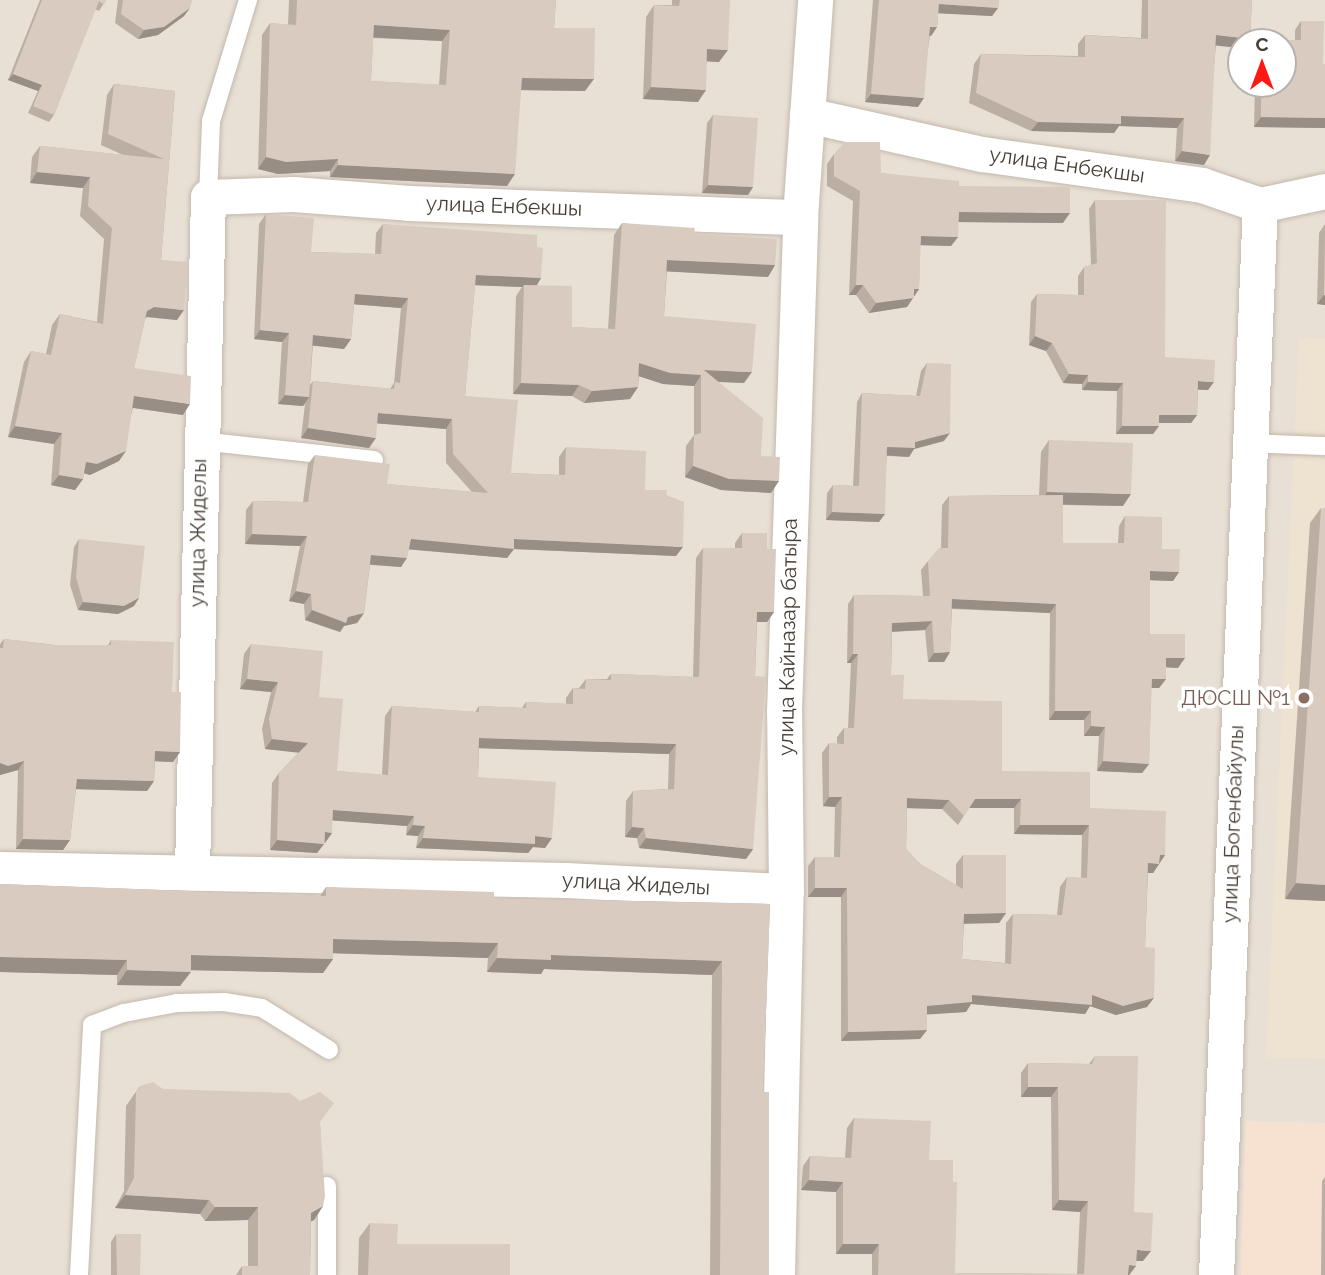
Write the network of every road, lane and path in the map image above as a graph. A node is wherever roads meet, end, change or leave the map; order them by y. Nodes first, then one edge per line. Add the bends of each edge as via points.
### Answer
1 (248, 0) edge
2 (814, 0) edge
3 (807, 115) junction
4 (1325, 191) edge
5 (208, 197) junction
6 (1260, 205) junction
7 (800, 217) junction
8 (200, 441) junction
9 (1249, 443) junction
10 (1325, 446) edge
11 (374, 460) edge
12 (0, 869) edge
13 (191, 870) junction
14 (786, 891) junction
15 (329, 1051) dead end
16 (327, 1186) edge
17 (79, 1275) edge
18 (327, 1275) edge
19 (777, 1275) edge
20 (1216, 1275) edge

1 - 5 lane via 211,121
2 - 3 street, улица Кайназар батыра
3 - 6 street, улица Енбекшы via 982,154 1202,185
3 - 7 street, улица Кайназар батыра
4 - 6 street
5 - 7 street, улица Енбекшы via 293,194 409,203
5 - 8 street, улица Жиделы
6 - 9 street, улица Богенбайулы
7 - 14 street, улица Кайназар батыра via 784,711
8 - 11 lane
8 - 13 street, улица Жиделы
9 - 10 lane
9 - 20 street, улица Богенбайулы
12 - 13 street, улица Жиделы
13 - 14 street, улица Жиделы
14 - 19 street, улица Кайназар батыра
15 - 17 lane via 262,1008 224,1002 164,1006 92,1025
16 - 18 lane

